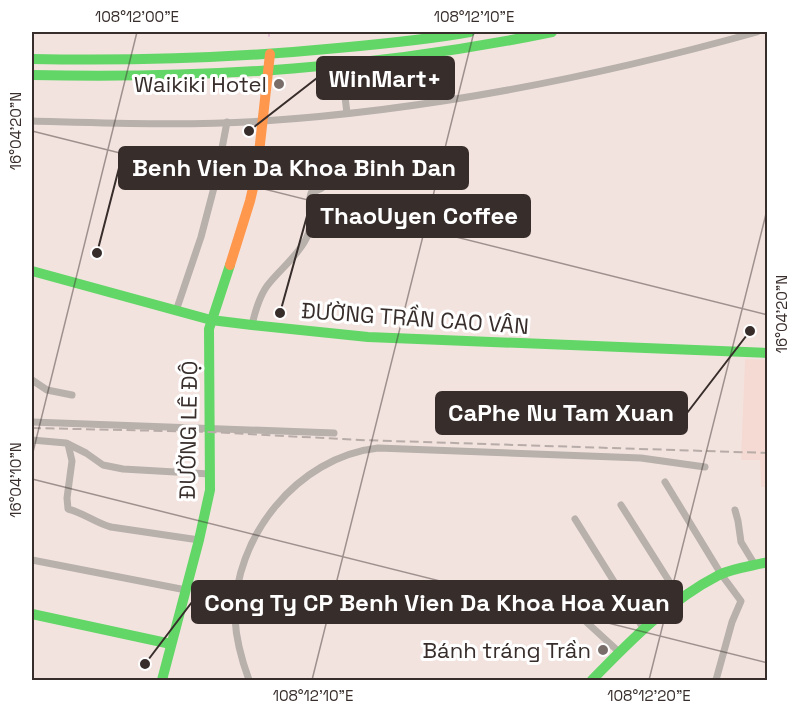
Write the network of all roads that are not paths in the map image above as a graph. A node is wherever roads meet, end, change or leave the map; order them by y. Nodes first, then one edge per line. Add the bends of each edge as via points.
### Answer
1 (470, 32) edge
2 (552, 32) edge
3 (757, 32) edge
4 (270, 54) junction
5 (32, 58) edge
6 (341, 65) junction
7 (269, 72) junction
8 (32, 75) edge
9 (347, 113) junction
10 (32, 121) edge
11 (263, 121) junction
12 (226, 122) junction
13 (322, 188) dead end
14 (32, 271) edge
15 (176, 311) junction
16 (211, 320) junction
17 (252, 325) junction
18 (768, 353) edge
19 (32, 380) edge
20 (72, 395) dead end
21 (32, 422) edge
22 (211, 428) junction
23 (334, 433) dead end
24 (32, 440) edge
25 (68, 444) junction
26 (705, 467) dead end
27 (210, 474) junction
28 (665, 482) dead end
29 (621, 505) dead end
30 (735, 510) dead end
31 (575, 519) dead end
32 (199, 540) junction
33 (32, 560) edge
34 (768, 562) edge
35 (755, 565) junction
36 (721, 574) junction
37 (546, 585) dead end
38 (186, 590) junction
39 (681, 600) junction
40 (32, 614) edge
41 (643, 628) junction
42 (171, 644) junction
43 (618, 651) junction
44 (162, 681) edge
45 (249, 681) edge
46 (591, 681) edge
47 (716, 681) edge

1 - 4 main road
2 - 6 main road via 437,54
3 - 9 street via 557,81
4 - 5 main road via 105,61
4 - 7 main road, ĐƯỜNG LÊ ĐỘ
6 - 7 main road
6 - 9 street
7 - 8 main road
7 - 11 main road, ĐƯỜNG LÊ ĐỘ
9 - 11 street
10 - 12 street
11 - 12 street
11 - 16 main road, ĐƯỜNG LÊ ĐỘ via 250,201
12 - 15 street via 216,180
13 - 17 street via 311,193 307,238 267,286
14 - 15 main road, ĐƯỜNG TRẦN CAO VÂN
15 - 16 main road, ĐƯỜNG TRẦN CAO VÂN
16 - 17 main road, ĐƯỜNG TRẦN CAO VÂN
16 - 22 main road, ĐƯỜNG LÊ ĐỘ
17 - 18 main road, ĐƯỜNG TRẦN CAO VÂN via 368,337
19 - 20 street via 48,390
21 - 22 street
22 - 23 street
22 - 27 main road, ĐƯỜNG LÊ ĐỘ
24 - 25 street
25 - 27 street via 103,465
25 - 32 street via 72,460 68,509 111,527
26 - 45 street via 635,458 378,448 324,466 282,497 246,558 237,588 235,616 237,640
27 - 32 main road, ĐƯỜNG LÊ ĐỘ
28 - 36 street
29 - 39 street
30 - 35 street via 741,542
31 - 41 street
32 - 38 main road, ĐƯỜNG LÊ ĐỘ
33 - 38 street
34 - 35 main road
35 - 36 main road
36 - 39 main road
36 - 47 street via 741,600
37 - 43 street
38 - 42 main road, ĐƯỜNG LÊ ĐỘ
39 - 41 main road
40 - 42 main road
41 - 43 main road
42 - 44 main road, ĐƯỜNG LÊ ĐỘ
43 - 46 main road

